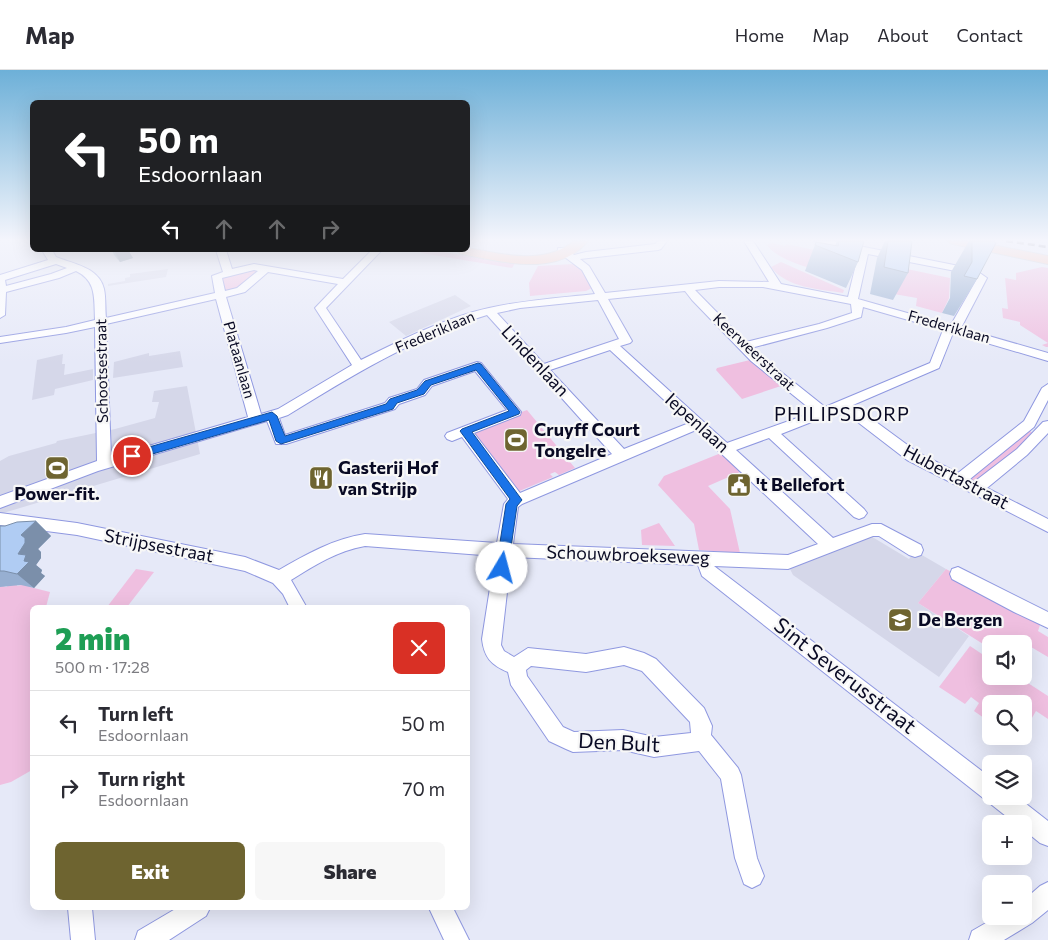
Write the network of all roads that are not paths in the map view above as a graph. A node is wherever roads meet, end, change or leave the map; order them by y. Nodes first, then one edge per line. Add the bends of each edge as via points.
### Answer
1 (29, 282) edge
2 (97, 282) edge
3 (217, 282) edge
4 (251, 282) edge
5 (337, 282) edge
6 (594, 282) edge
7 (773, 282) edge
8 (859, 282) edge
9 (980, 282) edge
10 (345, 283) joint
11 (763, 284) joint
12 (777, 286) junction
13 (688, 287) junction
14 (1, 290) edge
15 (220, 294) junction
16 (602, 296) junction
17 (855, 302) junction
18 (489, 311) junction
19 (0, 315) edge
20 (101, 322) junction
21 (953, 327) junction
22 (0, 340) edge
23 (612, 345) junction
24 (744, 346) junction
25 (1048, 356) edge
26 (360, 366) junction
27 (542, 368) junction
28 (1048, 388) edge
29 (844, 405) junction
30 (824, 413) junction
31 (272, 416) junction
32 (256, 421) junction
33 (698, 424) junction
34 (1048, 426) edge
35 (771, 432) junction
36 (725, 449) junction
37 (622, 456) junction
38 (104, 464) junction
39 (958, 481) junction
40 (975, 489) junction
41 (517, 500) junction
42 (0, 502) edge
43 (860, 513) dead end
44 (0, 519) edge
45 (1048, 526) edge
46 (830, 545) junction
47 (505, 550) junction
48 (916, 550) dead end
49 (704, 558) junction
50 (958, 574) dead end
51 (280, 578) junction
52 (298, 605) edge
53 (1048, 620) edge
54 (516, 666) junction
55 (702, 738) junction
56 (982, 784) edge
57 (1010, 805) edge
58 (1048, 834) edge
59 (752, 876) dead end
60 (1048, 894) edge
61 (1032, 908) edge
62 (80, 910) edge
63 (195, 910) edge
64 (443, 910) edge
65 (1007, 925) edge
66 (83, 940) edge
67 (147, 940) edge
68 (457, 940) edge
69 (981, 940) edge

1 - 14 street
2 - 20 street, Schootsestraat
3 - 15 street, Plataanlaan
4 - 15 street via 241,290
5 - 10 street
6 - 16 street
7 - 12 street
8 - 17 street
9 - 21 street
10 - 26 street via 320,309
11 - 12 street, Frederiklaan
11 - 13 street, Frederiklaan
12 - 17 street, Frederiklaan
13 - 16 street, Frederiklaan
13 - 24 street, Keerweerstraat
14 - 19 street
15 - 20 street
15 - 32 street, Plataanlaan
16 - 18 street, Frederiklaan
16 - 23 street via 626,341
17 - 21 street, Frederiklaan
17 - 24 street via 856,315
18 - 26 street, Frederiklaan via 463,319
18 - 27 street, Lindenlaan
20 - 22 street
20 - 38 street, Schootsestraat
21 - 25 street, Frederiklaan
21 - 29 street via 935,365
23 - 27 street
23 - 33 street, Iepenlaan
24 - 30 street, Keerweerstraat
26 - 31 street, Frederiklaan via 297,405
27 - 37 street, Lindenlaan
28 - 39 street via 1029,424
29 - 30 street
29 - 39 street, Hubertastraat via 912,456
30 - 35 street
31 - 32 street, Frederiklaan
31 - 41 street via 281,441 390,406 394,401 421,392 428,383 478,366 515,412 458,434
32 - 38 street, Frederiklaan
33 - 36 street, Iepenlaan
33 - 37 street
34 - 40 street via 1022,452
35 - 36 street
35 - 43 street
36 - 46 street, Iepenlaan
37 - 41 street
38 - 42 street, Frederiklaan
39 - 40 street, Hubertastraat
40 - 45 street, Hubertastraat
41 - 47 street via 511,504
44 - 51 street, Strijpsestraat via 77,530 226,559 271,572
46 - 48 street, Schouwbroekseweg via 872,530 881,530
46 - 49 street, Schouwbroekseweg via 788,562
47 - 49 street, Schouwbroekseweg
47 - 51 street, Schouwbroekseweg via 374,539 356,541 328,550
47 - 54 street via 491,639 492,651 502,661
49 - 56 street, Sint Severusstraat via 708,572
50 - 53 street
51 - 52 street
54 - 55 street, Den Bult via 518,679 556,734 573,742 623,740 654,747 696,744
54 - 55 street via 528,657 586,663 624,656 638,659 649,665 697,715 702,726
55 - 59 street via 731,775
57 - 58 street
60 - 61 street
62 - 66 street
63 - 67 street
64 - 68 street
65 - 69 street

